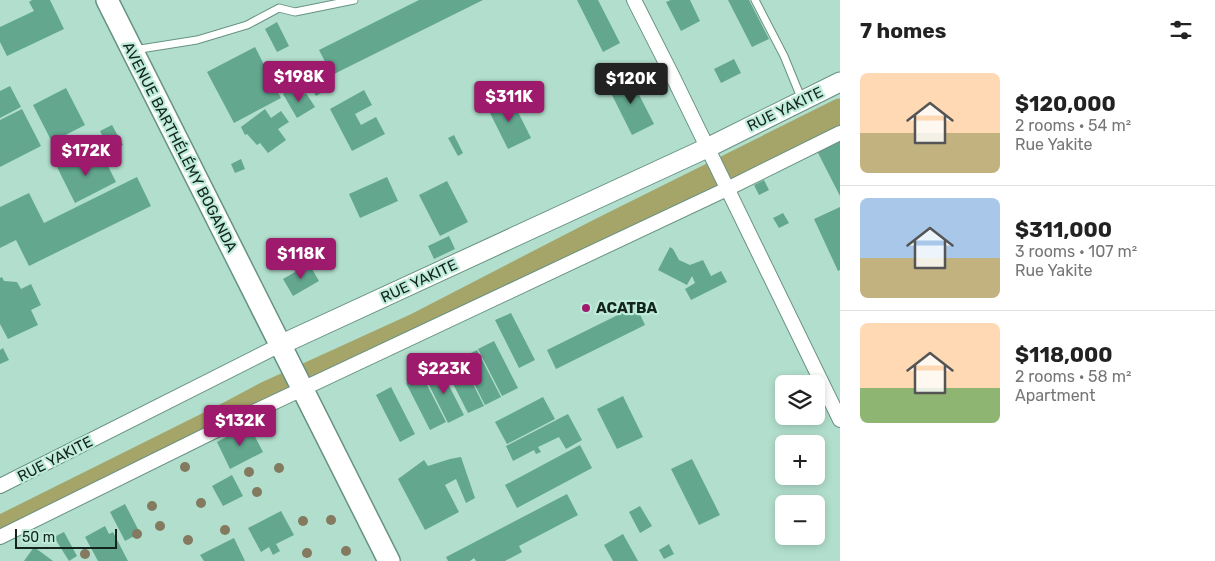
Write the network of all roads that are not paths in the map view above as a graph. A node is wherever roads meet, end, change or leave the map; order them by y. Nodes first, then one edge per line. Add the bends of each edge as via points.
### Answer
1 (107, 0) edge
2 (354, 0) edge
3 (634, 0) edge
4 (756, 0) edge
5 (132, 51) junction
6 (840, 82) edge
7 (803, 100) junction
8 (840, 133) edge
9 (707, 148) junction
10 (727, 189) junction
11 (284, 352) junction
12 (303, 389) junction
13 (840, 420) edge
14 (0, 486) edge
15 (0, 537) edge
16 (389, 561) edge

1 - 5 main road, AVENUE BARTHÉLÉMY BOGANDA
2 - 5 lane via 296,12 279,8 247,25 197,40
3 - 9 street
4 - 7 lane
5 - 11 main road, AVENUE BARTHÉLÉMY BOGANDA
6 - 7 main road, RUE YAKITE
7 - 9 main road, RUE YAKITE
8 - 10 street
9 - 10 street
9 - 11 main road, RUE YAKITE
10 - 12 street
10 - 13 street
11 - 12 main road, AVENUE BARTHÉLÉMY BOGANDA
11 - 14 street, RUE YAKITE
12 - 15 street
12 - 16 main road, AVENUE BARTHÉLÉMY BOGANDA

